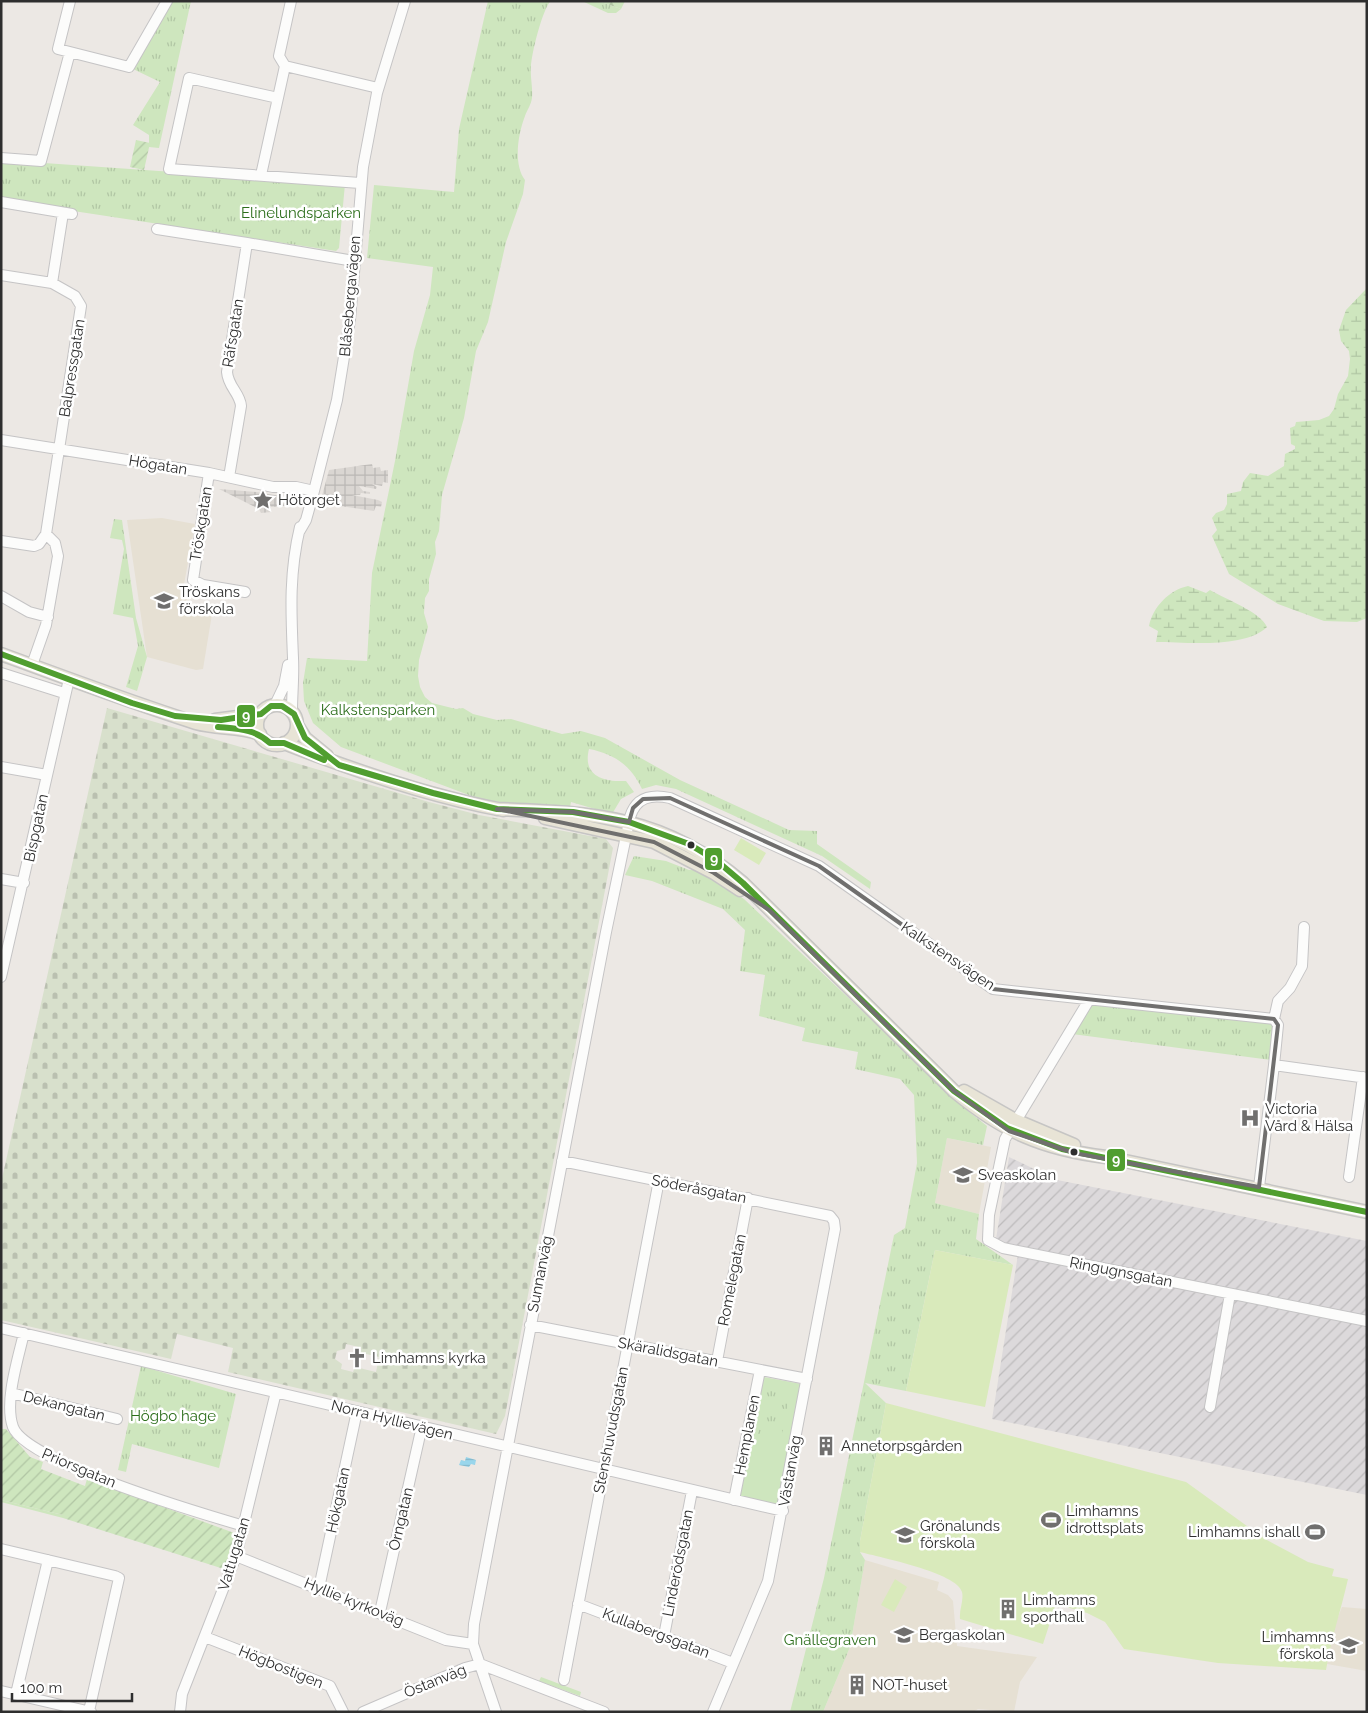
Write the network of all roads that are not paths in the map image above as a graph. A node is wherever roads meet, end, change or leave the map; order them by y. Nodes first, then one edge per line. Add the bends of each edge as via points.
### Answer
1 (70, 1) edge
2 (167, 1) edge
3 (291, 1) edge
4 (405, 1) edge
5 (70, 52) junction
6 (285, 66) junction
7 (378, 88) junction
8 (278, 98) junction
9 (1, 158) edge
10 (261, 176) junction
11 (360, 183) junction
12 (1, 202) edge
13 (157, 229) dead end
14 (247, 243) junction
15 (354, 261) junction
16 (1, 275) edge
17 (52, 283) junction
18 (1, 440) edge
19 (59, 450) junction
20 (209, 473) junction
21 (229, 477) junction
22 (311, 490) junction
23 (46, 534) junction
24 (1, 541) edge
25 (246, 592) dead end
26 (1, 596) edge
27 (48, 616) junction
28 (292, 644) junction
29 (1, 654) edge
30 (32, 666) junction
31 (1, 673) edge
32 (69, 679) junction
33 (64, 694) junction
34 (275, 705) junction
35 (292, 712) junction
36 (261, 714) junction
37 (175, 716) junction
38 (297, 725) junction
39 (260, 734) junction
40 (284, 743) junction
41 (339, 765) junction
42 (1, 767) edge
43 (46, 775) junction
44 (628, 829) junction
45 (1, 879) edge
46 (24, 883) junction
47 (1304, 927) dead end
48 (1, 977) edge
49 (1088, 1000) junction
50 (1274, 1019) junction
51 (1274, 1065) junction
52 (1365, 1078) edge
53 (1012, 1125) junction
54 (562, 1161) junction
55 (1349, 1178) dead end
56 (659, 1180) junction
57 (1230, 1184) junction
58 (1259, 1187) junction
59 (748, 1198) junction
60 (1367, 1207) edge
61 (1367, 1212) edge
62 (834, 1220) joint
63 (1230, 1294) junction
64 (1367, 1320) edge
65 (530, 1325) junction
66 (1, 1328) edge
67 (24, 1334) junction
68 (627, 1344) junction
69 (716, 1361) junction
70 (760, 1370) junction
71 (807, 1379) junction
72 (276, 1392) junction
73 (11, 1393) junction
74 (1210, 1407) dead end
75 (357, 1411) junction
76 (117, 1419) dead end
77 (422, 1426) junction
78 (507, 1447) junction
79 (604, 1471) junction
80 (692, 1491) junction
81 (734, 1500) junction
82 (783, 1511) junction
83 (244, 1526) junction
84 (1, 1549) edge
85 (236, 1556) junction
86 (48, 1560) junction
87 (319, 1588) junction
88 (578, 1604) junction
89 (380, 1612) junction
90 (664, 1636) junction
91 (204, 1637) junction
92 (473, 1644) junction
93 (480, 1664) junction
94 (732, 1664) junction
95 (564, 1680) dead end
96 (1, 1691) edge
97 (16, 1694) junction
98 (90, 1712) edge
99 (180, 1712) edge
100 (343, 1712) edge
101 (363, 1712) edge
102 (496, 1712) edge
103 (604, 1712) edge
104 (712, 1712) edge

1 - 5 street via 58,49
2 - 5 street via 129,67
3 - 6 street via 279,56
4 - 7 street, Blåsebergavägen
5 - 9 street via 41,161
6 - 7 street
6 - 8 street
7 - 11 street, Blåsebergavägen
8 - 10 street
8 - 10 street via 189,78 169,169
10 - 11 street
11 - 15 street, Blåsebergavägen
12 - 17 street via 67,213
13 - 14 street
14 - 15 street
14 - 21 street, Räfsgatan via 227,372 228,382 242,406
15 - 22 street, Blåsebergavägen via 337,400
16 - 17 street
17 - 19 street, Balpressgatan via 75,296 81,306
18 - 19 street, Högatan
19 - 20 street, Högatan
19 - 23 street, Balpressgatan
20 - 21 street, Högatan
20 - 25 street, Tröskgatan via 193,580 203,585
21 - 22 street, Högatan via 273,487
22 - 28 street, Blåsebergavägen via 299,532 290,605
23 - 24 street via 34,546
23 - 27 street via 58,550
26 - 27 street via 29,612
27 - 30 street
28 - 34 street, Blåsebergavägen via 284,686
28 - 35 street, Blåsebergavägen
29 - 30 main road
30 - 32 main road
31 - 33 street
32 - 33 street, Bispgatan
32 - 37 main road
33 - 43 street, Bispgatan
34 - 35 main road
34 - 36 main road
35 - 38 main road
36 - 37 main road via 221,720
36 - 39 main road via 258,722
37 - 39 main road via 209,726
38 - 40 main road via 294,736
38 - 41 main road via 305,738
39 - 40 main road via 270,743
40 - 41 main road
41 - 44 main road via 497,809 573,812
42 - 43 street
43 - 46 street, Bispgatan
44 - 49 street, Kalkstensvägen via 633,808 642,799 652,796 670,798 818,866 993,989
44 - 53 main road via 658,831 717,861 926,1063
44 - 54 street, Sunnanväg
45 - 46 street
46 - 48 street, Bispgatan
47 - 50 street via 1302,966 1290,988 1278,1001
49 - 50 street, Kalkstensvägen
49 - 53 street
50 - 51 street via 1278,1025
51 - 52 street
51 - 58 street
52 - 55 street
53 - 57 main road via 1106,1157
53 - 63 street, Ringugnsgatan via 999,1162 989,1215 988,1240 1003,1248
54 - 56 street, Söderåsgatan
54 - 65 street, Sunnanväg
56 - 59 street, Söderåsgatan
56 - 68 street, Stenshuvudsgatan
57 - 58 main road
57 - 61 main road
58 - 60 main road
59 - 62 street, Söderåsgatan via 830,1216
59 - 69 street, Romelegatan
62 - 71 street, Västanväg via 836,1230
63 - 64 street, Ringugnsgatan
63 - 74 street
65 - 68 street, Skäralidsgatan
65 - 78 street, Sunnanväg
66 - 67 street, Norra Hyllievägen
67 - 72 street, Norra Hyllievägen
67 - 73 street, Priorsgatan
68 - 69 street, Skäralidsgatan
68 - 79 street, Stenshuvudsgatan
69 - 70 street, Skäralidsgatan
70 - 71 street, Skäralidsgatan
70 - 81 street, Hemplanen
71 - 82 street, Västanväg
72 - 75 street, Norra Hyllievägen
72 - 83 street, Vattugatan
73 - 76 street, Dekangatan
73 - 83 street, Priorsgatan via 13,1427 20,1439 36,1450 59,1462 180,1507
75 - 77 street, Norra Hyllievägen
75 - 87 street, Hökgatan
77 - 78 street, Norra Hyllievägen
77 - 89 street, Örngatan
78 - 79 street, Norra Hyllievägen
78 - 92 street, Sunnanväg
79 - 80 street, Norra Hyllievägen
79 - 88 street, Stenshuvudsgatan
80 - 81 street, Norra Hyllievägen
80 - 90 street, Linderödsgatan
81 - 82 street, Norra Hyllievägen
82 - 94 street, Västanväg via 768,1581
83 - 85 street, Vattugatan
84 - 86 street
85 - 87 street, Hyllie kyrkoväg
85 - 91 street, Vattugatan
86 - 97 street
86 - 98 street via 118,1578
87 - 89 street, Hyllie kyrkoväg
88 - 90 street, Kullabergsgatan
88 - 95 street, Stenshuvudsgatan
89 - 92 street, Hyllie kyrkoväg via 446,1640
90 - 94 street, Kullabergsgatan
91 - 99 street, Vattugatan via 182,1694
91 - 100 street, Högbostigen via 330,1686
92 - 93 street, Sunnanväg
93 - 101 street, Östanväg
93 - 102 street, Sunnanväg
93 - 103 street
94 - 104 street, Västanväg
96 - 97 street
97 - 98 street

